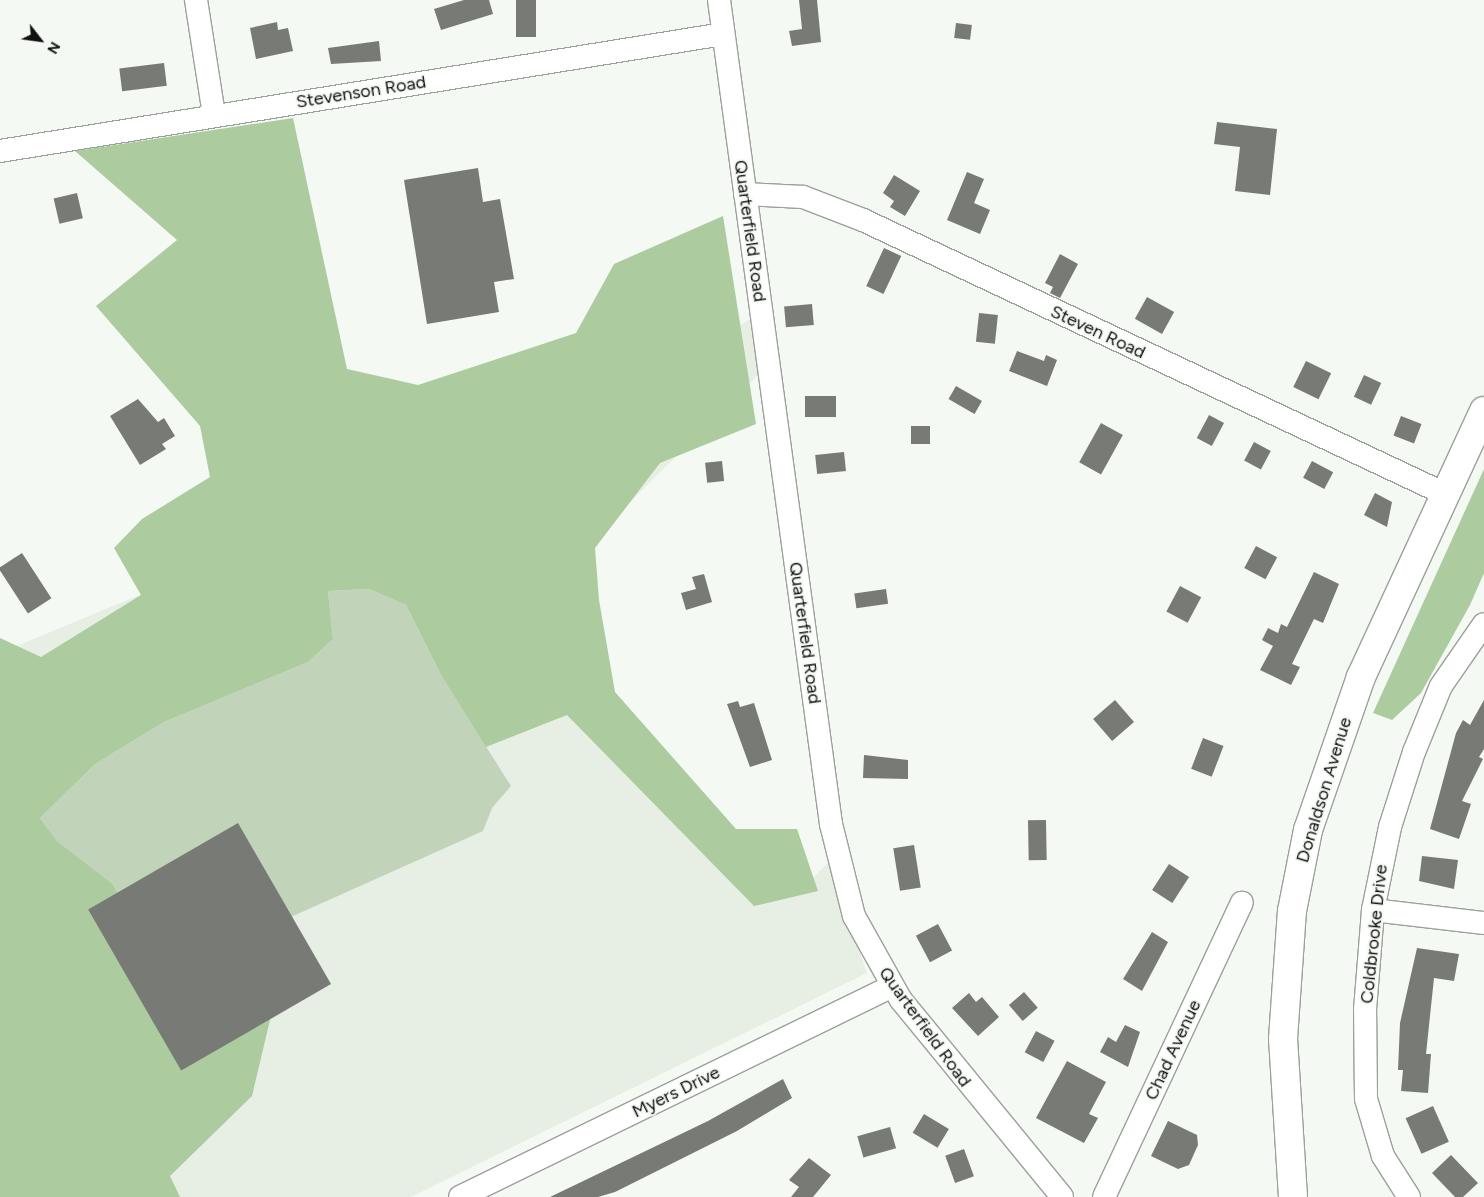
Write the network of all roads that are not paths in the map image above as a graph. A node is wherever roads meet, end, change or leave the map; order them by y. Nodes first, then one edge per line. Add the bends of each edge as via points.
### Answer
1 (196, 0) edge
2 (719, 0) edge
3 (723, 34) junction
4 (214, 115) junction
5 (0, 151) edge
6 (745, 194) junction
7 (1484, 410) edge
8 (1445, 494) junction
9 (1484, 624) edge
10 (1242, 903) dead end
11 (1373, 910) junction
12 (1484, 923) edge
13 (892, 986) junction
14 (460, 1197) edge
15 (1062, 1197) edge
16 (1104, 1197) edge
17 (1293, 1197) edge
18 (1409, 1197) edge

1 - 4 street
2 - 3 street, Quarterfield Road
3 - 4 street, Stevenson Road
3 - 6 street, Quarterfield Road
4 - 5 street, Stevenson Road
6 - 8 street, Steven Road via 803,196 864,220
6 - 13 street, Quarterfield Road via 831,824 854,916
7 - 8 main road, Donaldson Avenue
8 - 17 main road, Donaldson Avenue via 1354,695 1330,758 1304,849 1292,911 1283,1039
9 - 11 street, Coldbrooke Drive via 1451,669 1414,752 1390,827
10 - 16 street, Chad Avenue
11 - 12 street
11 - 18 street, Coldbrooke Drive via 1365,1010 1366,1099 1383,1156
13 - 14 street, Myers Drive
13 - 15 street, Quarterfield Road via 968,1086

